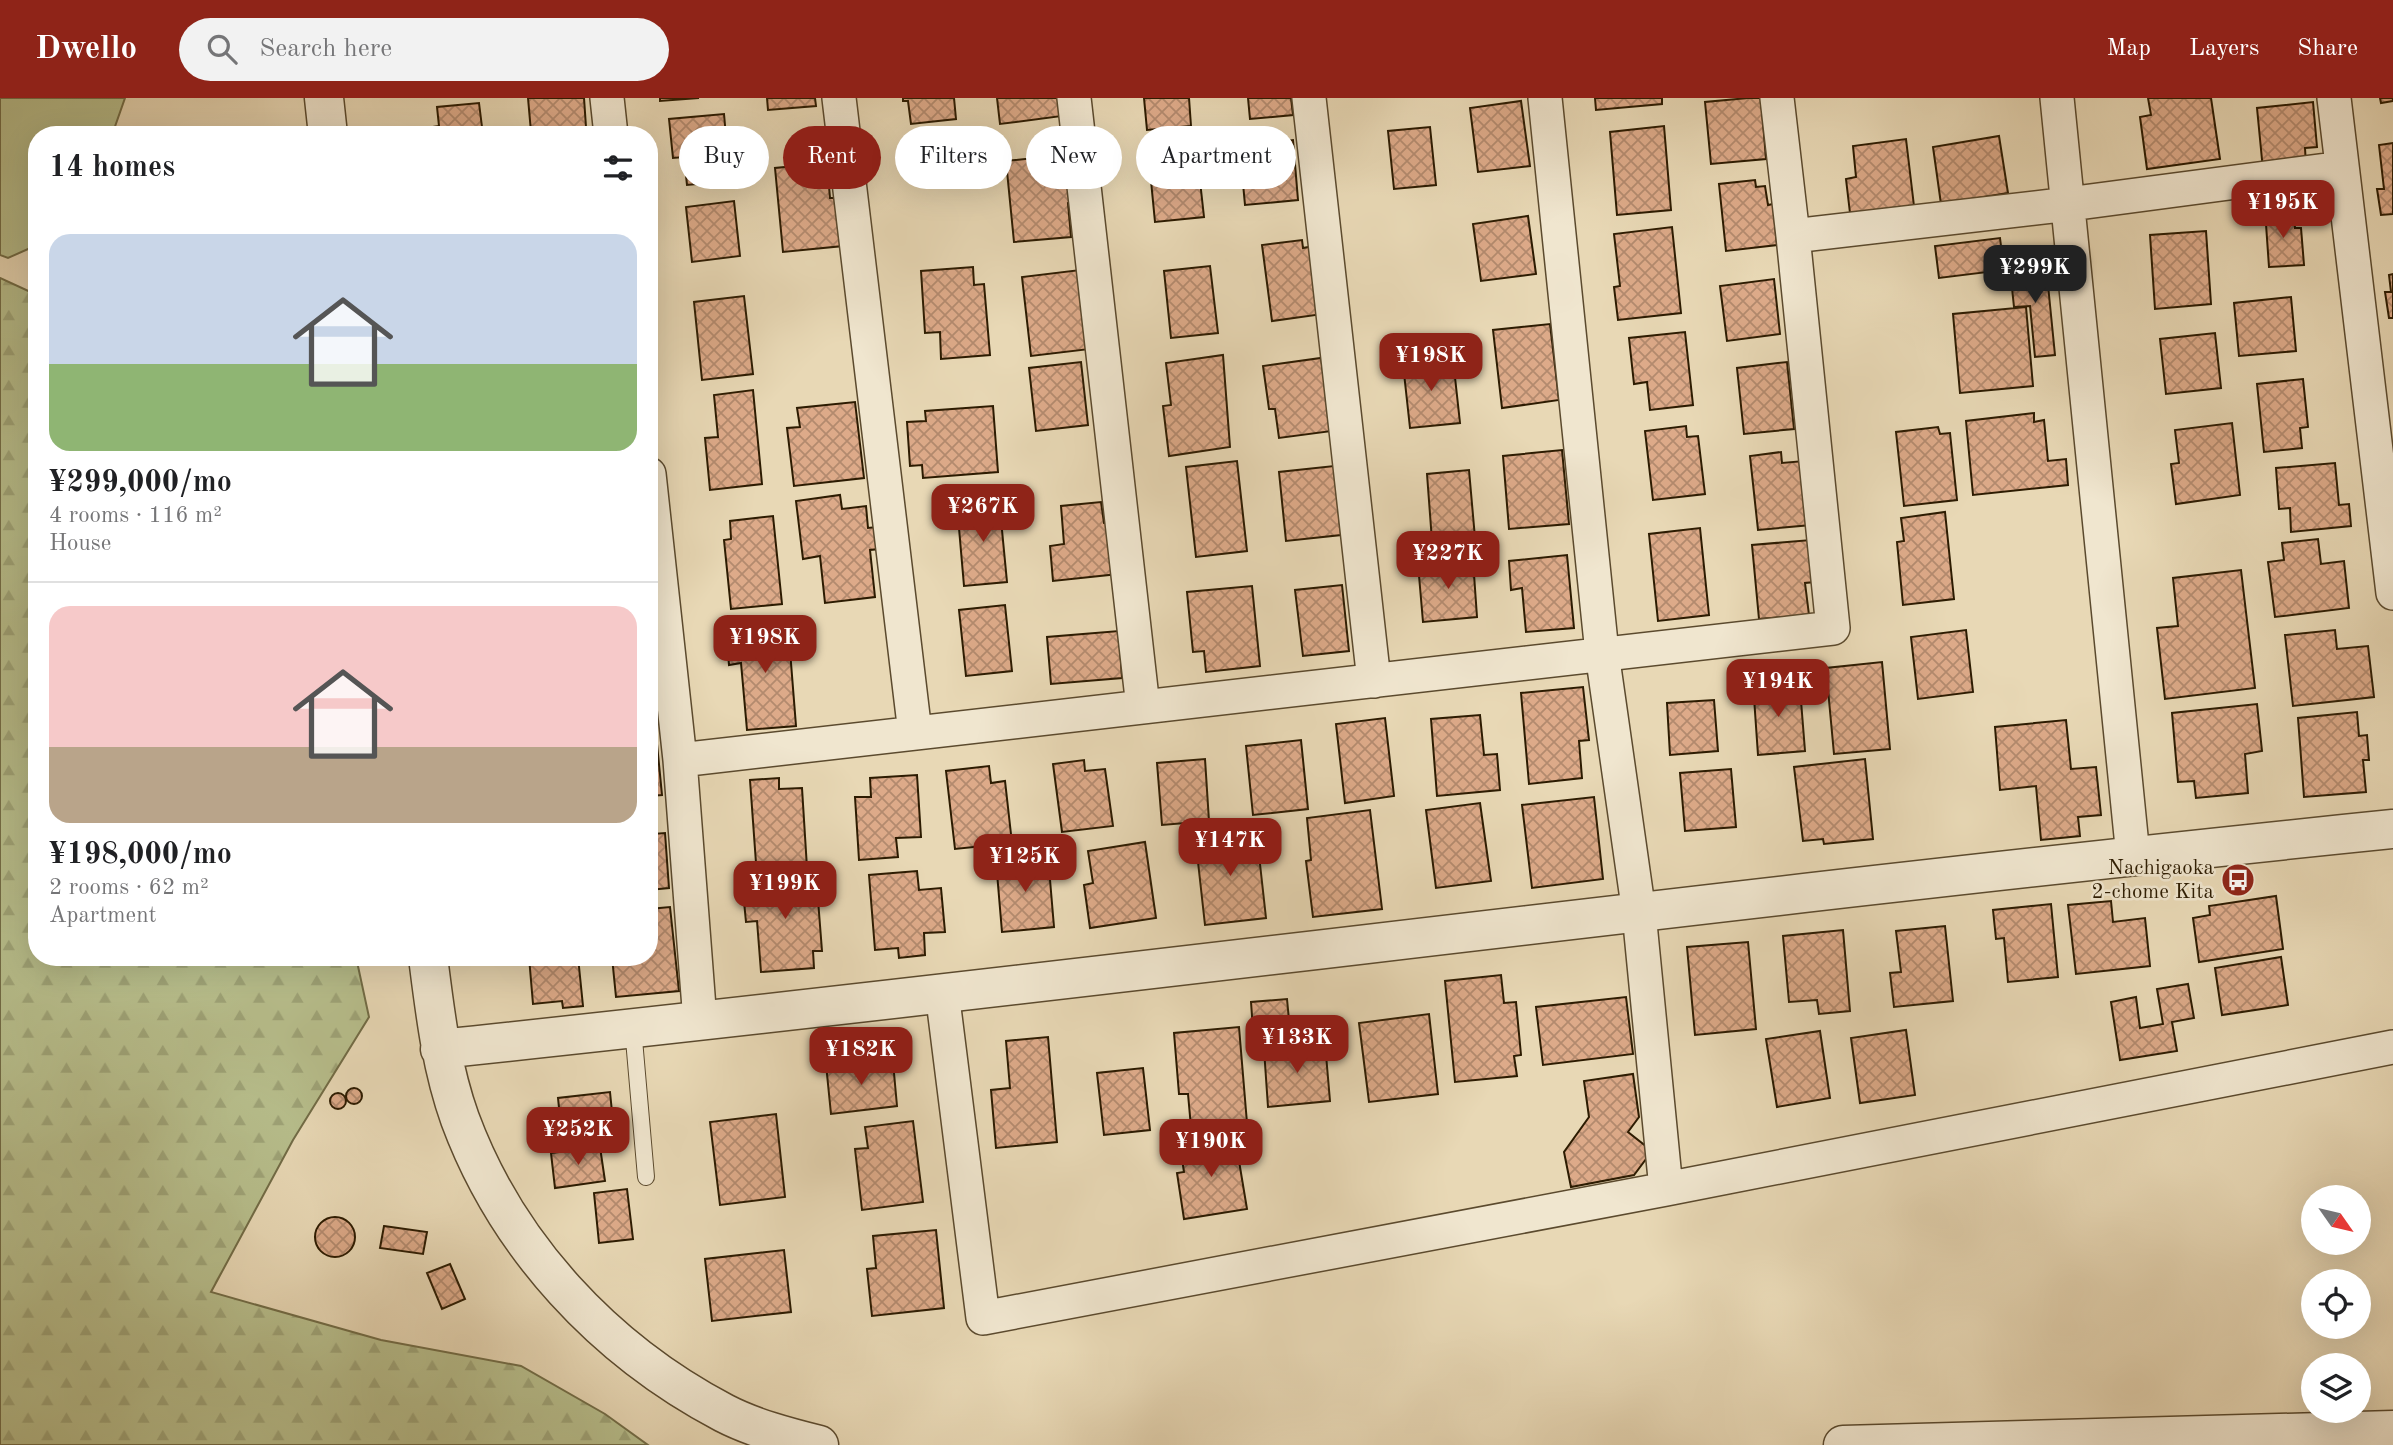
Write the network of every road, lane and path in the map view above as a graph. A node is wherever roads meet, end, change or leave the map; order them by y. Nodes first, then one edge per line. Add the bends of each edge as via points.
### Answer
1 (324, 98) edge
2 (607, 98) edge
3 (839, 98) edge
4 (1074, 98) edge
5 (1309, 98) edge
6 (1545, 98) edge
7 (1777, 98) edge
8 (2057, 98) edge
9 (2334, 98) edge
10 (327, 126) edge
11 (610, 126) edge
12 (2342, 168) junction
13 (2069, 204) junction
14 (1793, 236) junction
15 (658, 557) edge
16 (2392, 576) edge
17 (1602, 653) junction
18 (1374, 681) junction
19 (1143, 707) junction
20 (915, 733) junction
21 (680, 760) junction
22 (2393, 830) edge
23 (2133, 856) junction
24 (1639, 913) junction
25 (429, 966) edge
26 (942, 992) junction
27 (700, 1021) junction
28 (633, 1028) junction
29 (2393, 1047) edge
30 (440, 1049) junction
31 (646, 1177) dead end
32 (1666, 1189) junction
33 (2393, 1430) edge
34 (819, 1445) edge
35 (1843, 1445) edge
36 (1878, 1445) edge

1 - 10 street
2 - 11 street
3 - 20 street
4 - 19 street
5 - 18 street
6 - 17 street
7 - 14 street
8 - 13 street
9 - 12 street
12 - 13 street
12 - 16 street
13 - 14 street
13 - 23 street
14 - 17 street via 1833,628
15 - 21 street
17 - 18 street
17 - 24 street
18 - 19 street
19 - 20 street
20 - 21 street
21 - 27 street
22 - 23 street
23 - 24 street
24 - 26 street
24 - 32 street
25 - 30 street
26 - 27 street
26 - 32 street via 983,1318
27 - 28 street
28 - 30 street
28 - 31 lane
29 - 32 street
30 - 34 street via 460,1118 493,1192 558,1285 608,1334 663,1377 726,1414
33 - 36 street
35 - 36 street

